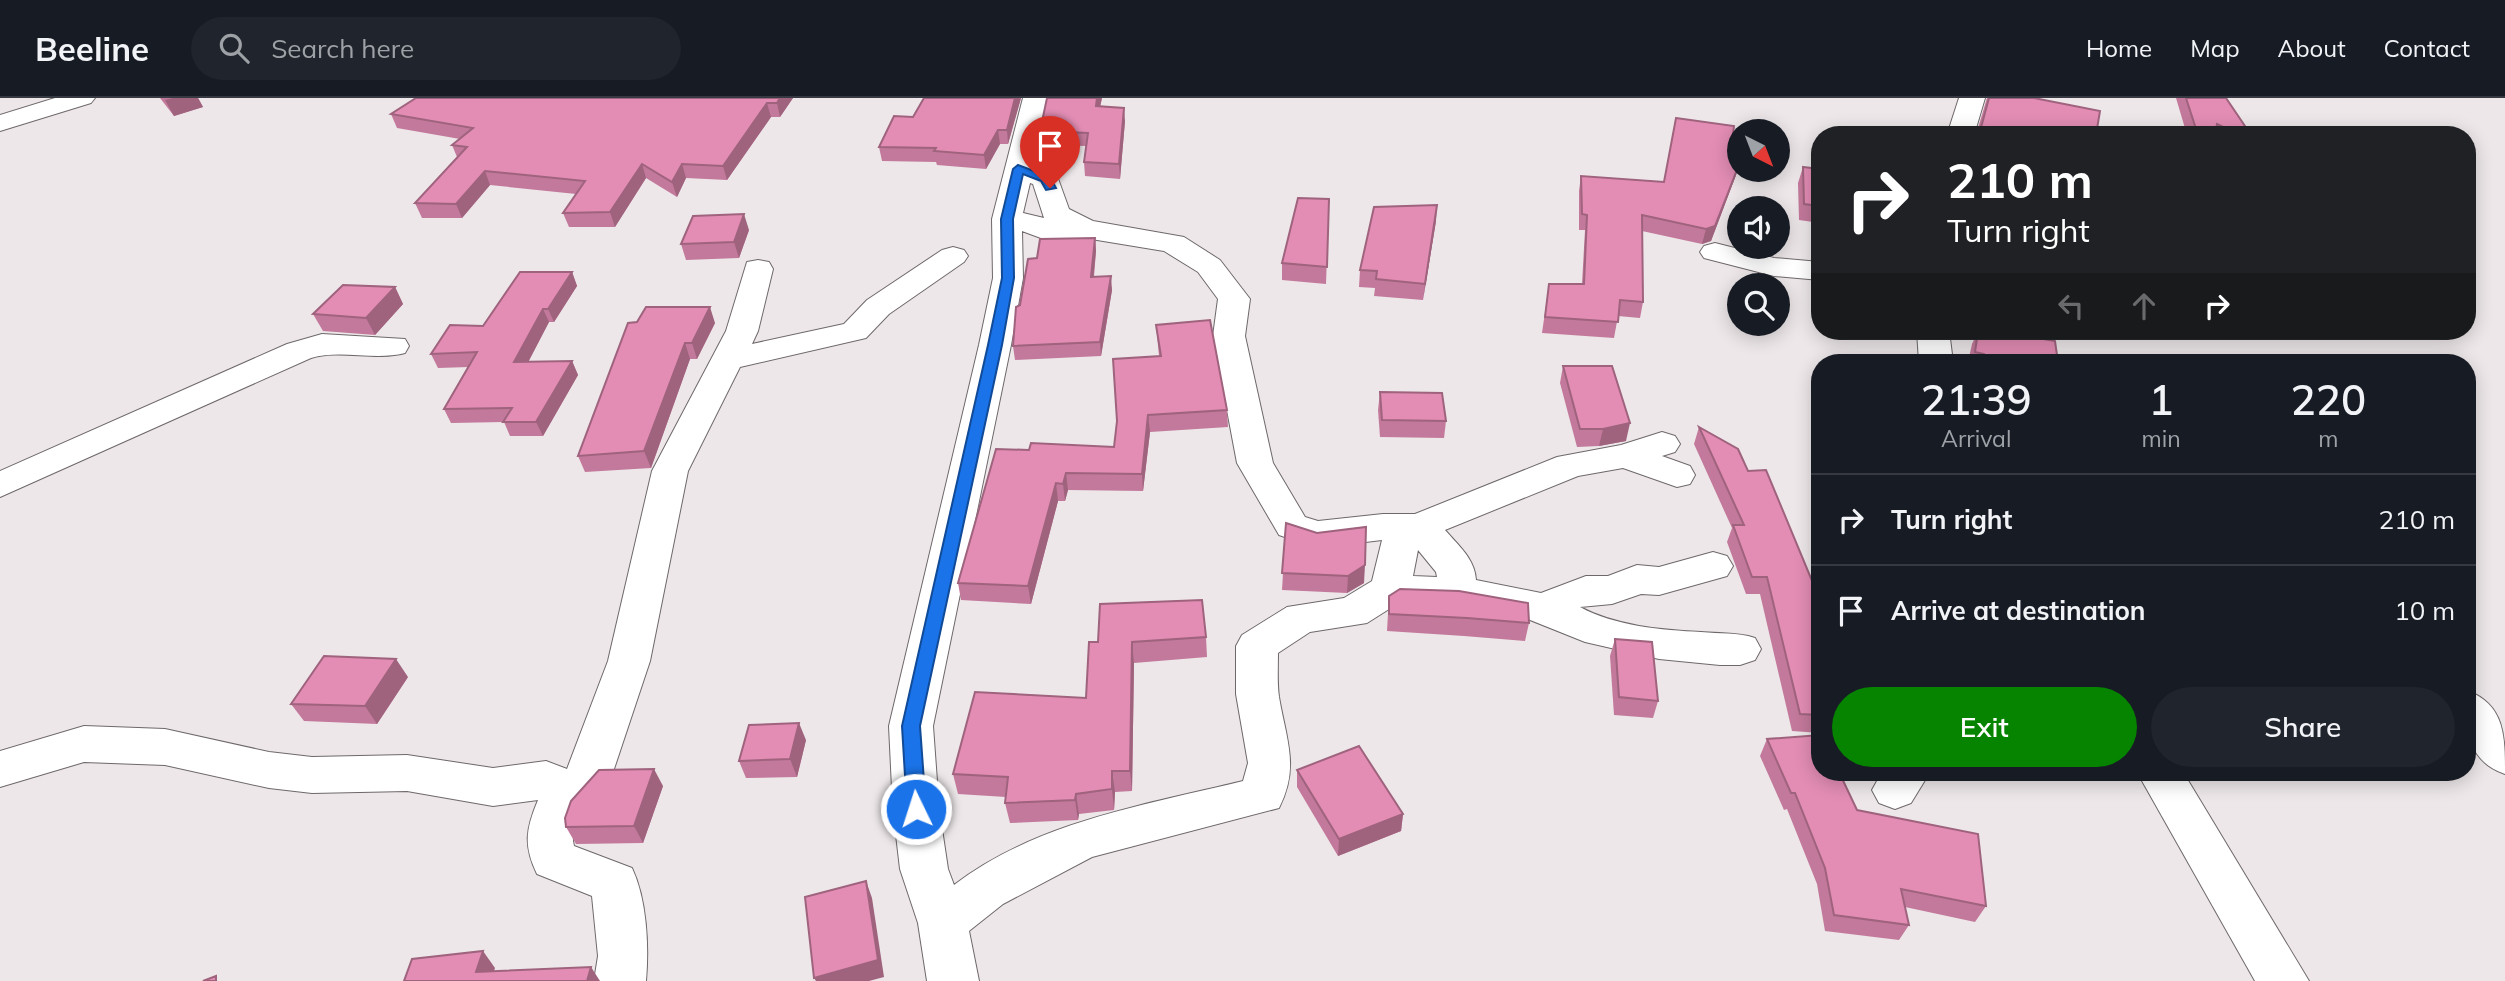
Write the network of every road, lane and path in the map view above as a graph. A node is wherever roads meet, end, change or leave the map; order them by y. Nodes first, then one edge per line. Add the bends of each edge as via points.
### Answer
1 (82, 98) edge
2 (1036, 98) edge
3 (1972, 98) edge
4 (0, 123) edge
5 (1963, 126) edge
6 (1018, 169) junction
7 (1007, 219) junction
8 (1086, 229) junction
9 (1715, 252) dead end
10 (953, 256) dead end
11 (758, 269) dead end
12 (1811, 270) edge
13 (393, 345) dead end
14 (727, 360) junction
15 (1669, 460) dead end
16 (0, 485) edge
17 (1422, 527) junction
18 (1713, 566) dead end
19 (1390, 589) junction
20 (1457, 592) junction
21 (1546, 610) junction
22 (1740, 649) dead end
23 (2476, 718) edge
24 (2505, 756) edge
25 (0, 769) edge
26 (2164, 781) edge
27 (570, 793) junction
28 (943, 923) junction
29 (620, 981) edge
30 (953, 981) edge
31 (2283, 981) edge

1 - 4 street
2 - 6 street
3 - 5 street
6 - 7 street
6 - 8 street via 1046,179 1056,214
7 - 8 street via 1034,223 1049,232
7 - 28 street via 1008,278 911,726 925,869
8 - 17 street via 1173,243 1209,266 1234,299 1229,336 1255,463 1292,526 1316,535
9 - 12 street via 1774,267
10 - 14 street via 878,307 855,331
11 - 14 street via 742,331
13 - 16 street via 322,344 299,351
14 - 27 street via 670,471 629,661 588,778
15 - 17 street via 1625,456 1570,465
17 - 19 street via 1403,532
17 - 20 street via 1456,569
18 - 21 street via 1659,581 1637,579 1612,590 1586,590
19 - 20 street
19 - 28 street via 1353,612 1301,618 1257,646 1258,694 1270,763 1263,795 1081,840 986,889
20 - 21 street
21 - 22 street via 1578,625 1622,636 1711,650
23 - 24 street
25 - 27 street via 84,744 165,747 312,775 407,773 493,788 546,780
26 - 31 street
27 - 29 street via 559,803 549,839 554,859 615,883 623,956
28 - 30 street

